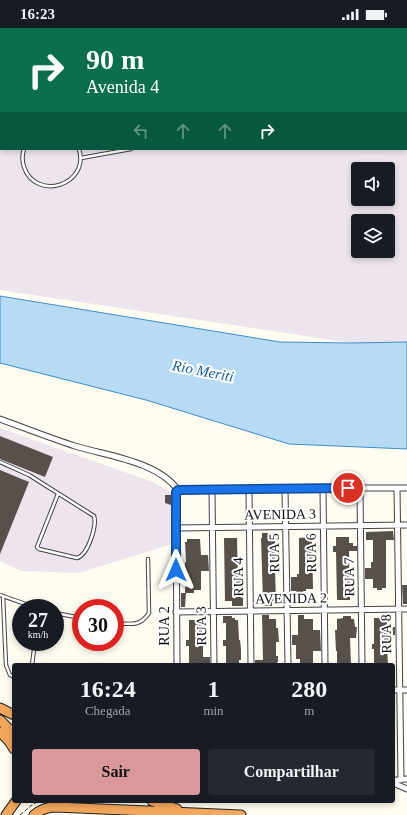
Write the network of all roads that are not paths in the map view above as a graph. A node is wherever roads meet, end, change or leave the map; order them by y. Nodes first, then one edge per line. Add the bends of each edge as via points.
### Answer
1 (24, 150) edge
2 (79, 150) edge
3 (125, 150) edge
4 (81, 158) junction
5 (0, 419) edge
6 (0, 462) edge
7 (323, 488) junction
8 (397, 488) junction
9 (407, 488) edge
10 (285, 489) junction
11 (360, 489) junction
12 (212, 490) junction
13 (249, 490) junction
14 (177, 491) junction
15 (58, 494) junction
16 (361, 525) junction
17 (397, 525) junction
18 (407, 525) edge
19 (286, 526) junction
20 (323, 526) junction
21 (212, 527) junction
22 (249, 527) junction
23 (177, 528) junction
24 (148, 558) dead end
25 (2, 595) edge
26 (13, 599) edge
27 (398, 609) junction
28 (407, 609) edge
29 (287, 610) junction
30 (324, 610) junction
31 (362, 610) junction
32 (250, 611) junction
33 (176, 612) junction
34 (213, 612) junction
35 (124, 623) edge
36 (34, 651) edge
37 (32, 663) edge
38 (177, 663) edge
39 (214, 663) edge
40 (251, 663) edge
41 (288, 663) edge
42 (325, 663) edge
43 (362, 663) edge
44 (12, 676) edge
45 (395, 690) edge
46 (399, 690) junction
47 (407, 690) edge
48 (0, 708) edge
49 (12, 715) edge
50 (0, 720) edge
51 (0, 732) edge
52 (12, 732) edge
53 (12, 746) edge
54 (395, 780) edge
55 (401, 780) junction
56 (407, 780) edge
57 (395, 784) edge
58 (407, 789) edge
59 (15, 803) edge
60 (159, 803) edge
61 (194, 813) junction
62 (6, 815) edge
63 (34, 815) edge
64 (241, 815) edge

1 - 4 lane via 26,171 32,179 50,186 69,181 76,173
2 - 4 lane
3 - 4 lane
5 - 14 street via 162,474
6 - 15 lane via 29,475
7 - 10 street
7 - 11 street
7 - 20 street, RUA 6
8 - 9 street
8 - 11 street
8 - 17 street, RUA 8
10 - 13 street
10 - 19 street, RUA 5
11 - 16 street, RUA 7
12 - 13 street
12 - 14 street
12 - 21 street, RUA 3
13 - 22 street, RUA 4
14 - 23 street, RUA 2
15 - 15 lane via 37,547 77,558 82,556 89,546 95,517
16 - 17 street, AVENIDA 3
16 - 20 street, AVENIDA 3
16 - 31 street, RUA 7
17 - 18 street, AVENIDA 3
17 - 27 street, RUA 8
19 - 20 street, AVENIDA 3
19 - 22 street, AVENIDA 3
19 - 29 street, RUA 5
20 - 30 street, RUA 6
21 - 22 street, AVENIDA 3
21 - 23 street, AVENIDA 3
21 - 34 street, RUA 3
22 - 32 street, RUA 4
23 - 33 street, RUA 2
24 - 35 lane via 149,613 141,622
25 - 26 lane
25 - 44 lane via 6,665
27 - 28 street, AVENIDA 2
27 - 31 street, AVENIDA 2
27 - 46 street, RUA 8
29 - 30 street, AVENIDA 2
29 - 32 street, AVENIDA 2
29 - 41 street, RUA 5
30 - 31 street, AVENIDA 2
30 - 42 street, RUA 6
31 - 43 street, RUA 7
32 - 34 street, AVENIDA 2
32 - 40 street, RUA 4
33 - 34 street, AVENIDA 2
33 - 38 street, RUA 2
34 - 39 street, RUA 3
36 - 37 lane
45 - 46 street
46 - 47 street
46 - 55 street, RUA 8
48 - 49 highway
50 - 52 highway
51 - 53 highway
54 - 55 street
55 - 56 street
57 - 58 street
59 - 62 highway
60 - 61 highway
61 - 63 highway via 55,807
61 - 64 highway

